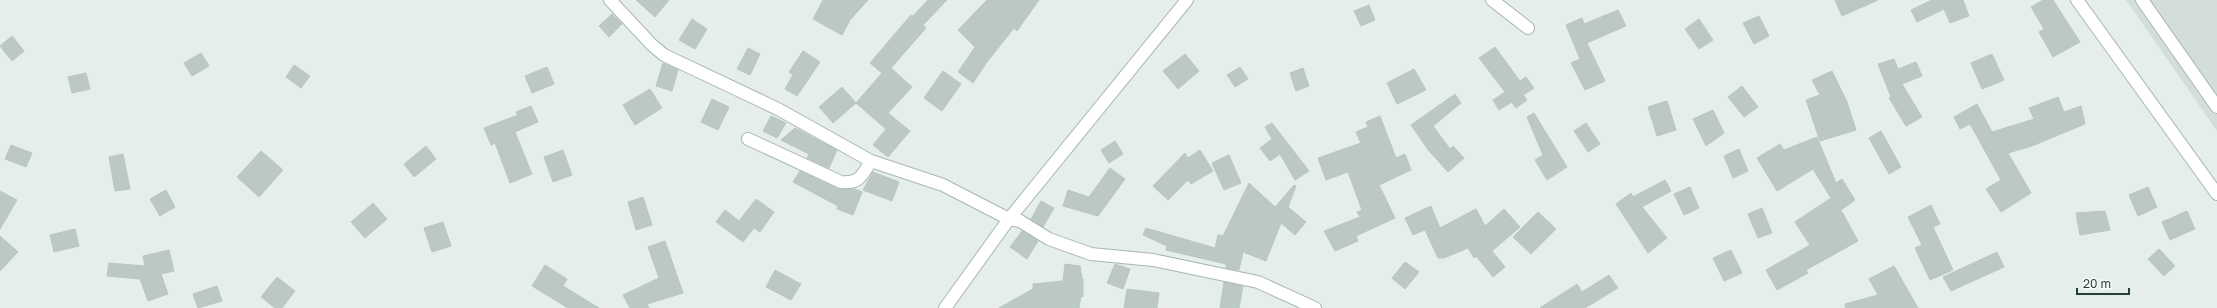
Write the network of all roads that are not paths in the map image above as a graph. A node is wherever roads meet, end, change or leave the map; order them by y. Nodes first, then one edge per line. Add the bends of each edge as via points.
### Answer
1 (610, 0) edge
2 (1187, 0) edge
3 (1492, 0) edge
4 (2077, 0) edge
5 (2142, 0) edge
6 (1528, 28) dead end
7 (2217, 107) edge
8 (748, 139) dead end
9 (871, 161) junction
10 (2217, 194) edge
11 (1009, 219) junction
12 (945, 308) edge
13 (1315, 308) edge

1 - 9 street via 664,55 778,109
2 - 11 street
3 - 6 street
4 - 10 street
5 - 7 street
8 - 9 street via 841,182 852,183 859,180
9 - 11 street via 943,185
11 - 12 street
11 - 13 street via 1020,222 1049,239 1091,254 1153,260 1258,282

